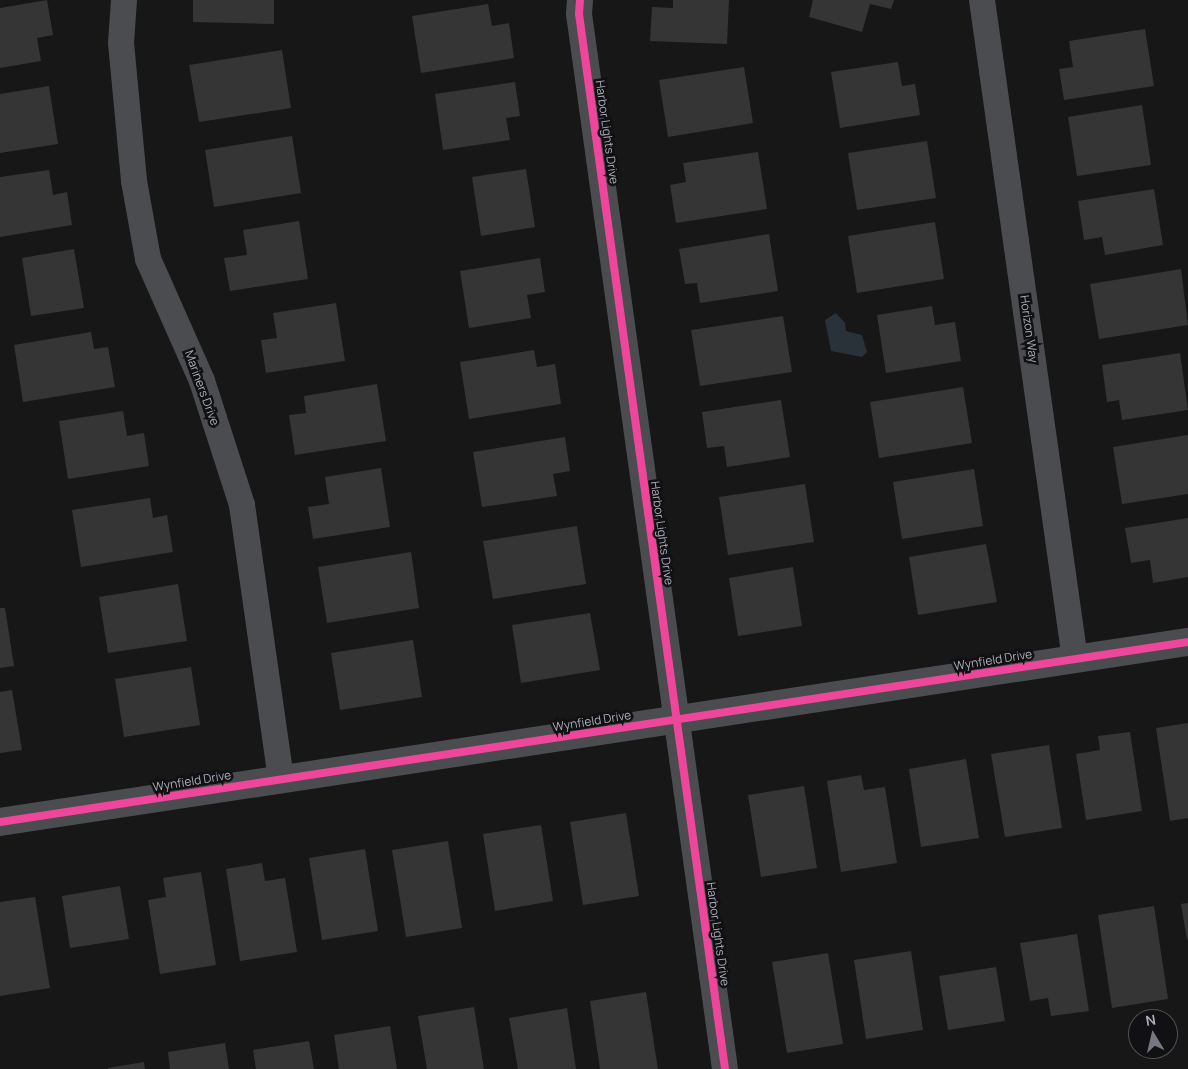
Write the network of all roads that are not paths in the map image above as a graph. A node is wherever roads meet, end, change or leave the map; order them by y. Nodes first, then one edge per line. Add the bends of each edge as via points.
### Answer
1 (124, 0) edge
2 (580, 0) edge
3 (982, 0) edge
4 (1188, 642) edge
5 (1075, 659) junction
6 (677, 720) junction
7 (281, 779) junction
8 (0, 822) edge
9 (725, 1069) edge

1 - 7 street, Mariners Drive via 121,43 133,171 148,259 202,381 242,505
2 - 6 street, Harbor Lights Drive via 579,14
3 - 5 street, Horizon Way
4 - 5 street, Wynfield Drive
5 - 6 street, Wynfield Drive
6 - 7 street, Wynfield Drive
6 - 9 street, Harbor Lights Drive
7 - 8 street, Wynfield Drive

